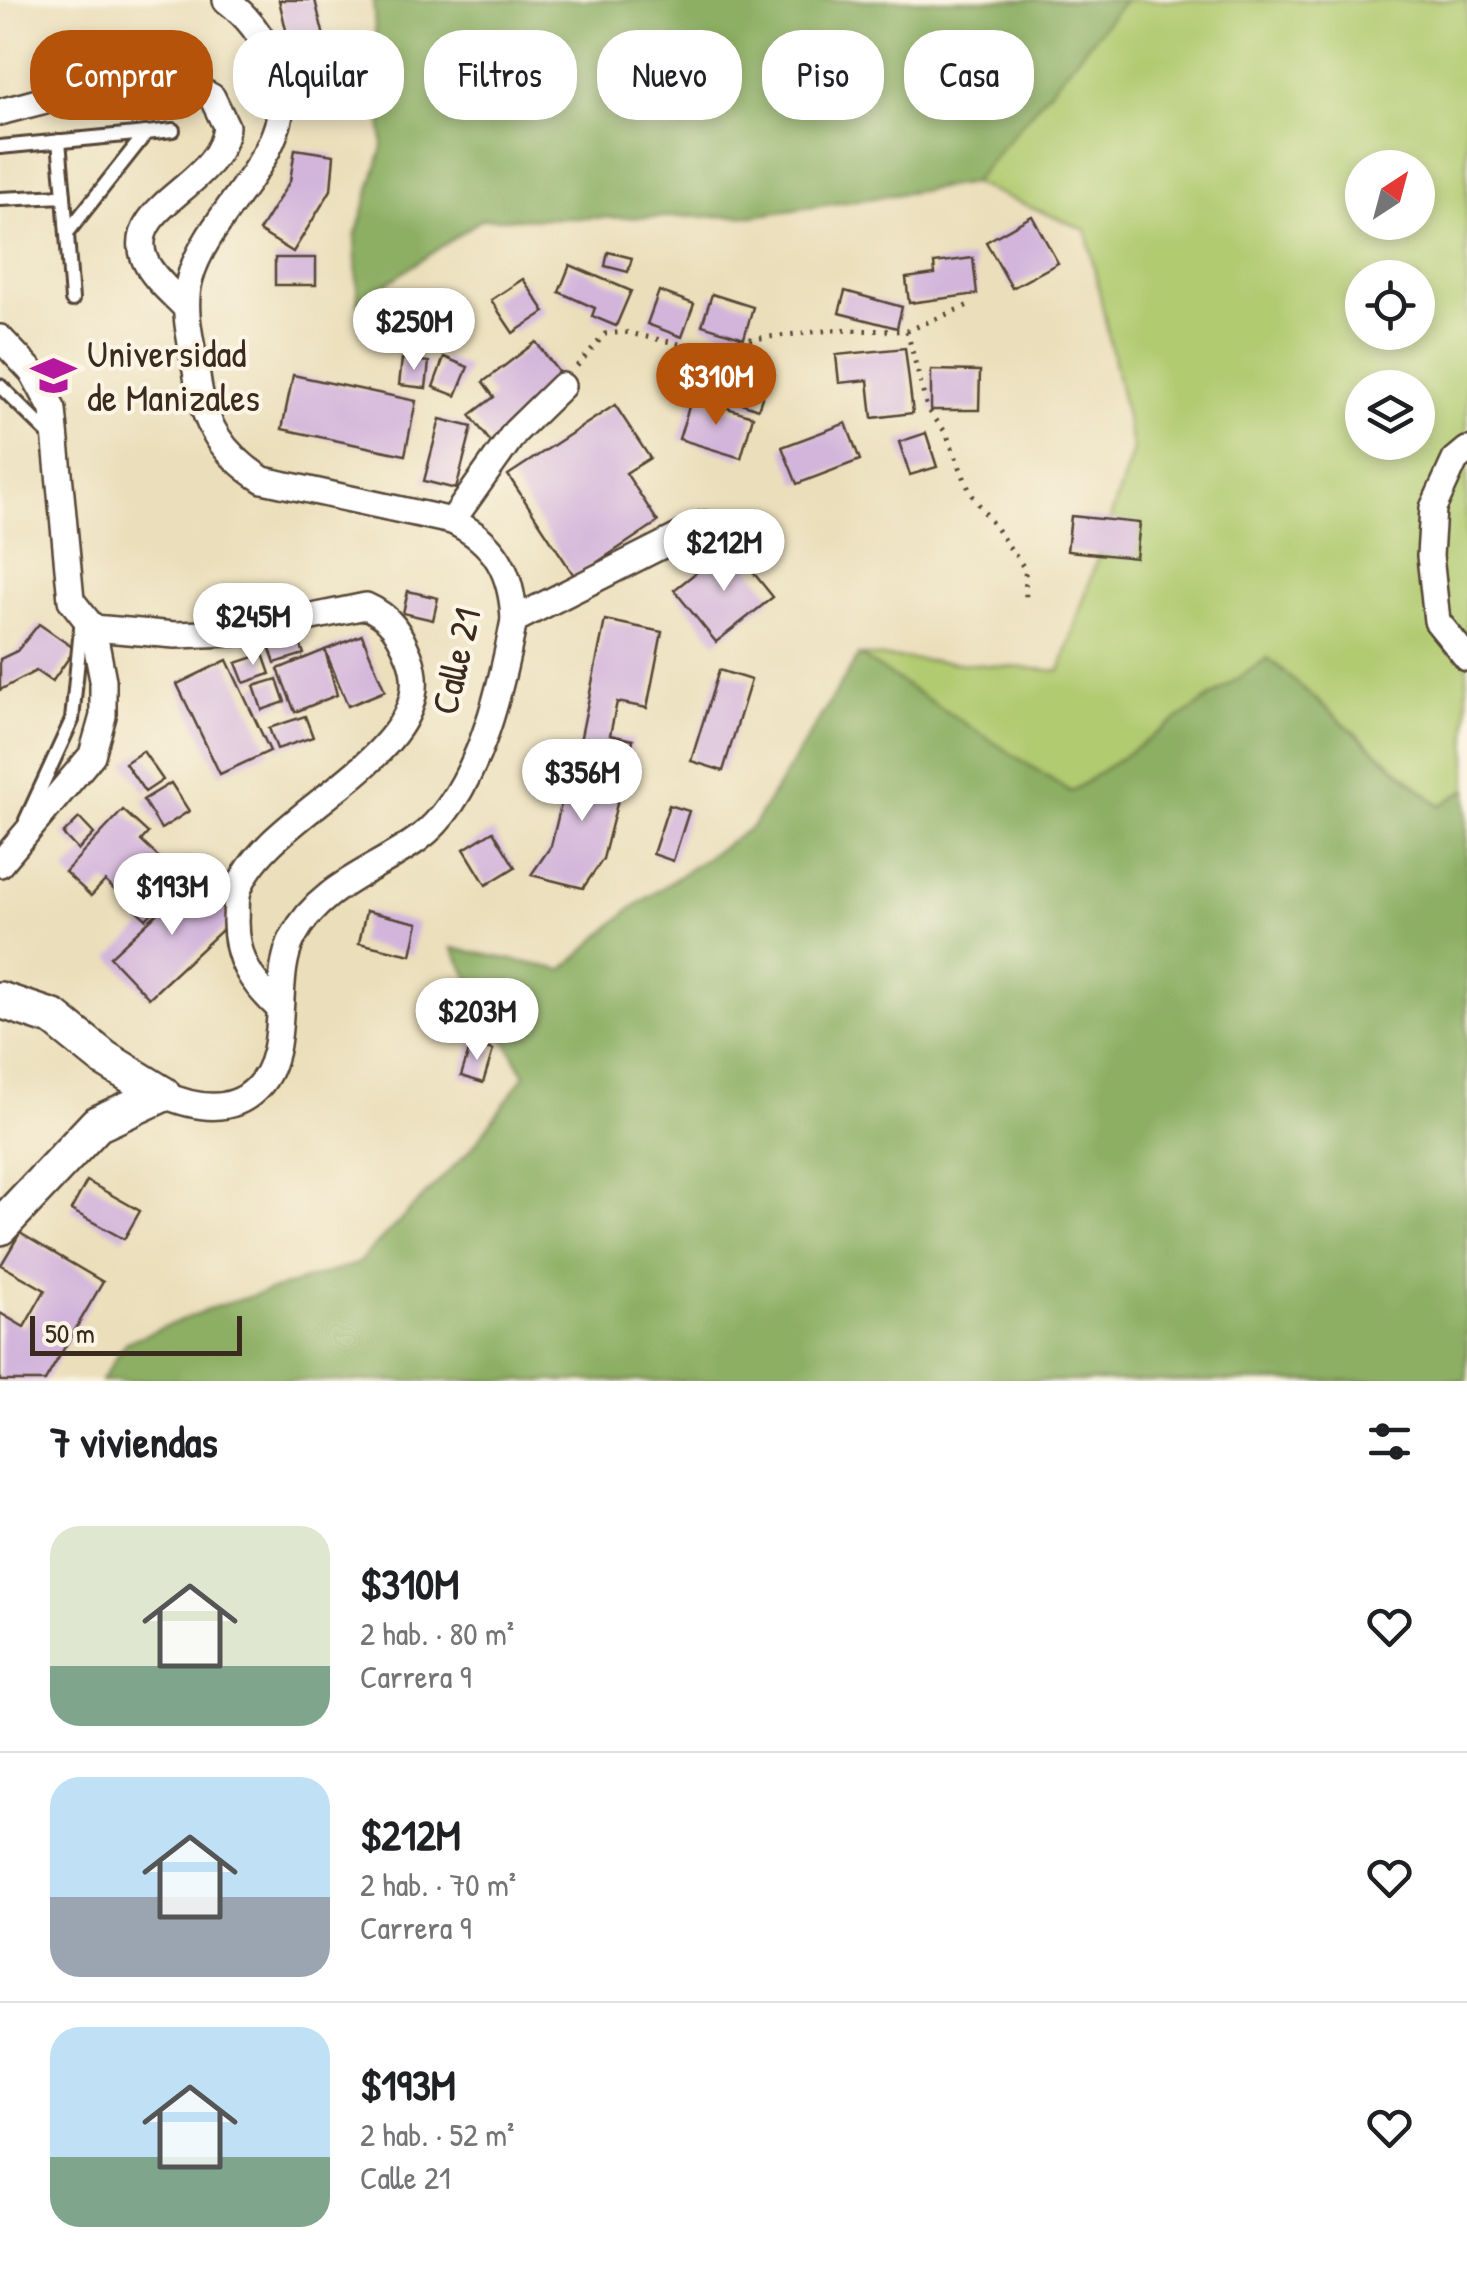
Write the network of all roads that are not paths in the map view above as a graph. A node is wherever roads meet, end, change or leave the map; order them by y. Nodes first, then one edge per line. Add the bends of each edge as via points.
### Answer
1 (226, 0) edge
2 (0, 112) edge
3 (173, 130) dead end
4 (146, 133) junction
5 (59, 141) junction
6 (0, 146) edge
7 (64, 196) junction
8 (0, 199) edge
9 (66, 234) junction
10 (72, 300) dead end
11 (186, 308) junction
12 (0, 338) edge
13 (0, 386) edge
14 (562, 386) road end
15 (59, 446) junction
16 (1467, 450) edge
17 (452, 521) junction
18 (704, 524) dead end
19 (514, 620) junction
20 (87, 623) junction
21 (1467, 658) edge
22 (6, 857) edge
23 (0, 1000) edge
24 (278, 1007) junction
25 (105, 1059) junction
26 (162, 1094) junction
27 (97, 1124) junction
28 (0, 1226) edge

1 - 11 street, Calle 21 via 259,31 277,68 279,120 271,144 195,264
2 - 11 street via 145,82 177,82 212,98 226,126 218,158 155,214 143,238 146,263
3 - 4 lane
4 - 5 lane
4 - 9 lane
5 - 6 lane
5 - 7 lane
7 - 8 lane
7 - 9 lane
9 - 10 lane
11 - 17 street, Calle 21 via 200,405 221,446 241,466 292,490
12 - 15 street via 46,392
13 - 15 lane
14 - 17 street via 515,432
15 - 20 street via 72,600
16 - 21 street via 1455,460 1433,508 1430,556 1437,620
17 - 19 street, Calle 21 via 500,559
18 - 19 street
19 - 24 street, Calle 21 via 475,760 452,806 421,838 347,881 306,916 283,964
20 - 22 street via 104,680 92,755
20 - 24 street via 175,635 233,633 366,606 395,625 411,662 413,696 402,719 369,761 257,860 237,893 241,957 248,976
23 - 25 main road, Calle 21 via 54,1018
24 - 26 street, Calle 21 via 273,1060 255,1090 211,1108
25 - 26 main road, Calle 21
25 - 27 main road
26 - 27 main road
27 - 28 main road

